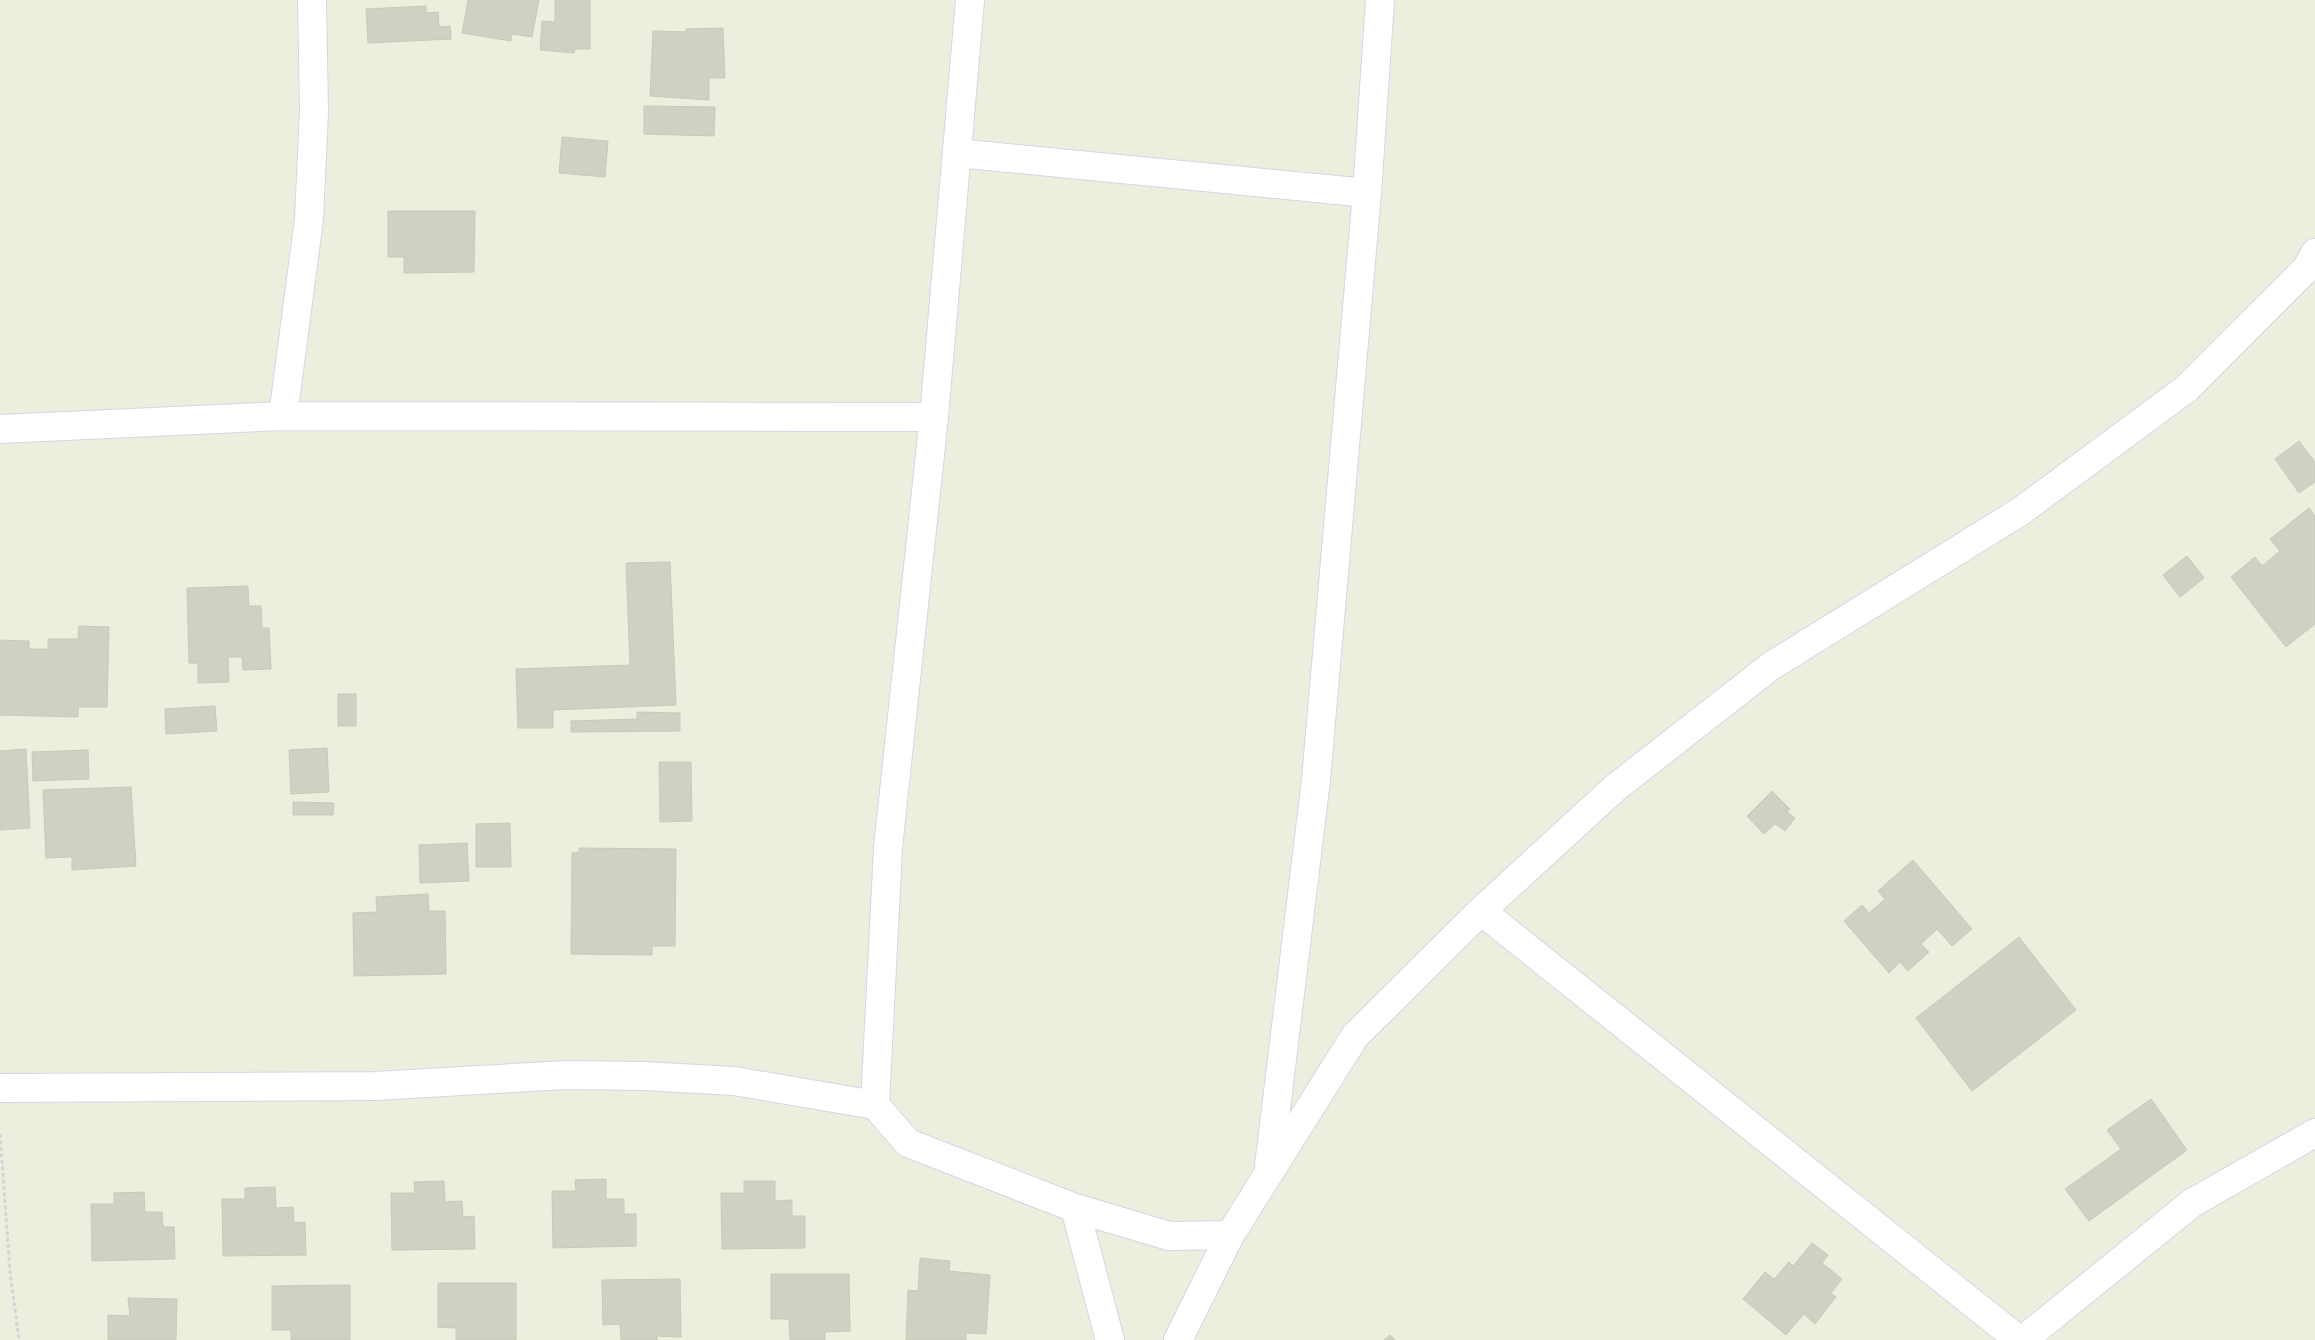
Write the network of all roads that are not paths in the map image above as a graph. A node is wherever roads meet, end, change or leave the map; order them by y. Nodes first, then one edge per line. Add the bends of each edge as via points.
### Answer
1 (312, 0) edge
2 (970, 0) edge
3 (1380, 0) edge
4 (957, 153) junction
5 (1367, 193) junction
6 (2315, 252) edge
7 (283, 416) junction
8 (934, 417) junction
9 (0, 429) edge
10 (1482, 911) junction
11 (0, 1088) edge
12 (875, 1105) junction
13 (2315, 1133) edge
14 (1268, 1175) junction
15 (1076, 1208) junction
16 (1230, 1235) junction
17 (1110, 1340) edge
18 (1178, 1340) edge
19 (2021, 1340) edge

1 - 7 street via 314,112 309,219
2 - 4 street
3 - 5 street
4 - 5 street
4 - 8 street
5 - 14 street via 1316,780
6 - 10 street via 2307,268 2186,389 2021,511 1771,666 1615,788
7 - 8 street
7 - 9 street
8 - 12 street via 888,848
10 - 14 street via 1355,1036
10 - 19 street
11 - 12 street via 375,1086 566,1074 734,1081
12 - 15 street via 908,1143
13 - 19 street via 2192,1203
14 - 16 street
15 - 16 street via 1169,1236
15 - 17 street
16 - 18 street

